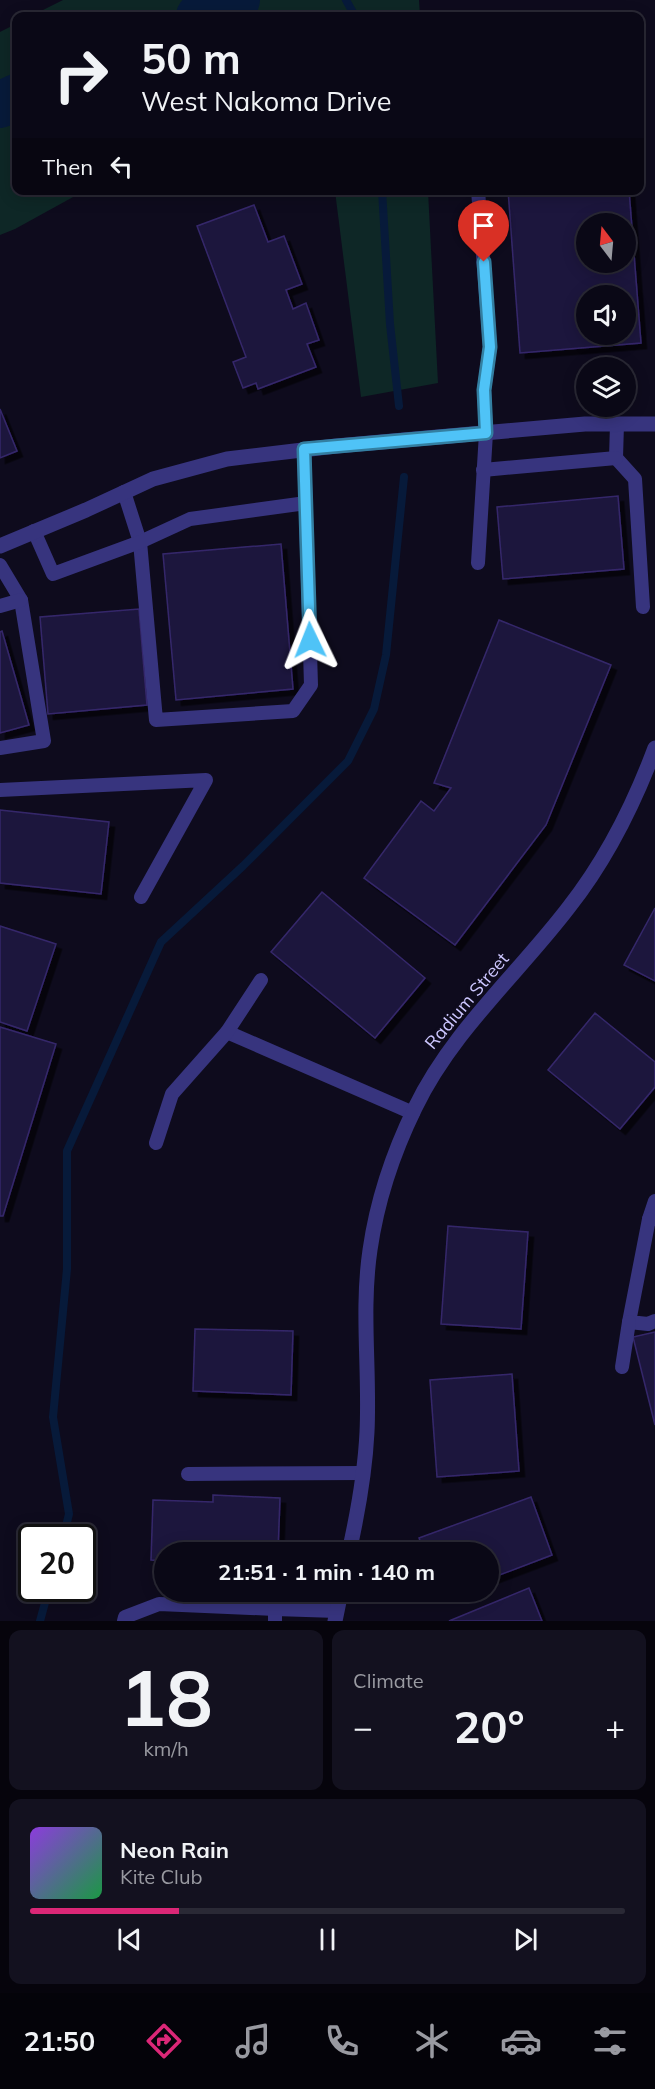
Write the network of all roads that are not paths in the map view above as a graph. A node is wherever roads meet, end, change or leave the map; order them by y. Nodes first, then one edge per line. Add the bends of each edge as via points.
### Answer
1 (478, 195) edge
2 (617, 424) junction
3 (655, 424) edge
4 (486, 433) junction
5 (304, 449) junction
6 (616, 458) junction
7 (483, 470) junction
8 (124, 492) junction
9 (306, 503) junction
10 (34, 531) junction
11 (140, 542) junction
12 (0, 546) edge
13 (478, 563) dead end
14 (0, 565) edge
15 (21, 600) junction
16 (0, 606) edge
17 (642, 606) dead end
18 (0, 748) edge
19 (655, 748) edge
20 (0, 790) edge
21 (141, 897) dead end
22 (261, 980) dead end
23 (227, 1032) junction
24 (413, 1113) junction
25 (156, 1143) dead end
26 (655, 1201) edge
27 (652, 1219) edge
28 (655, 1321) edge
29 (629, 1322) junction
30 (622, 1367) dead end
31 (363, 1473) junction
32 (188, 1474) dead end
33 (351, 1542) edge
34 (275, 1615) edge
35 (336, 1616) edge
36 (124, 1621) edge

1 - 4 lane via 490,347 484,390
2 - 3 street
2 - 4 street
2 - 6 lane
4 - 5 street
4 - 7 lane
5 - 8 street via 227,459 153,479
5 - 9 lane
6 - 7 lane
6 - 17 lane via 635,479
7 - 13 lane
8 - 10 street
8 - 11 lane
9 - 11 lane via 189,519
9 - 11 lane via 311,685 293,711 156,720
10 - 11 lane via 53,574
10 - 12 street
14 - 15 lane
15 - 16 lane
15 - 18 lane via 44,741
19 - 24 street, Radium Street via 610,845 570,906 469,1024 440,1064
20 - 21 lane via 206,780
22 - 23 lane
23 - 24 lane
23 - 25 lane via 172,1094
24 - 31 street, Radium Street via 395,1153 370,1250 365,1300 367,1431
26 - 27 lane
27 - 29 lane
28 - 29 lane
29 - 30 lane
31 - 32 lane
31 - 33 street, Radium Street
34 - 35 lane
34 - 36 lane via 159,1604 125,1617

